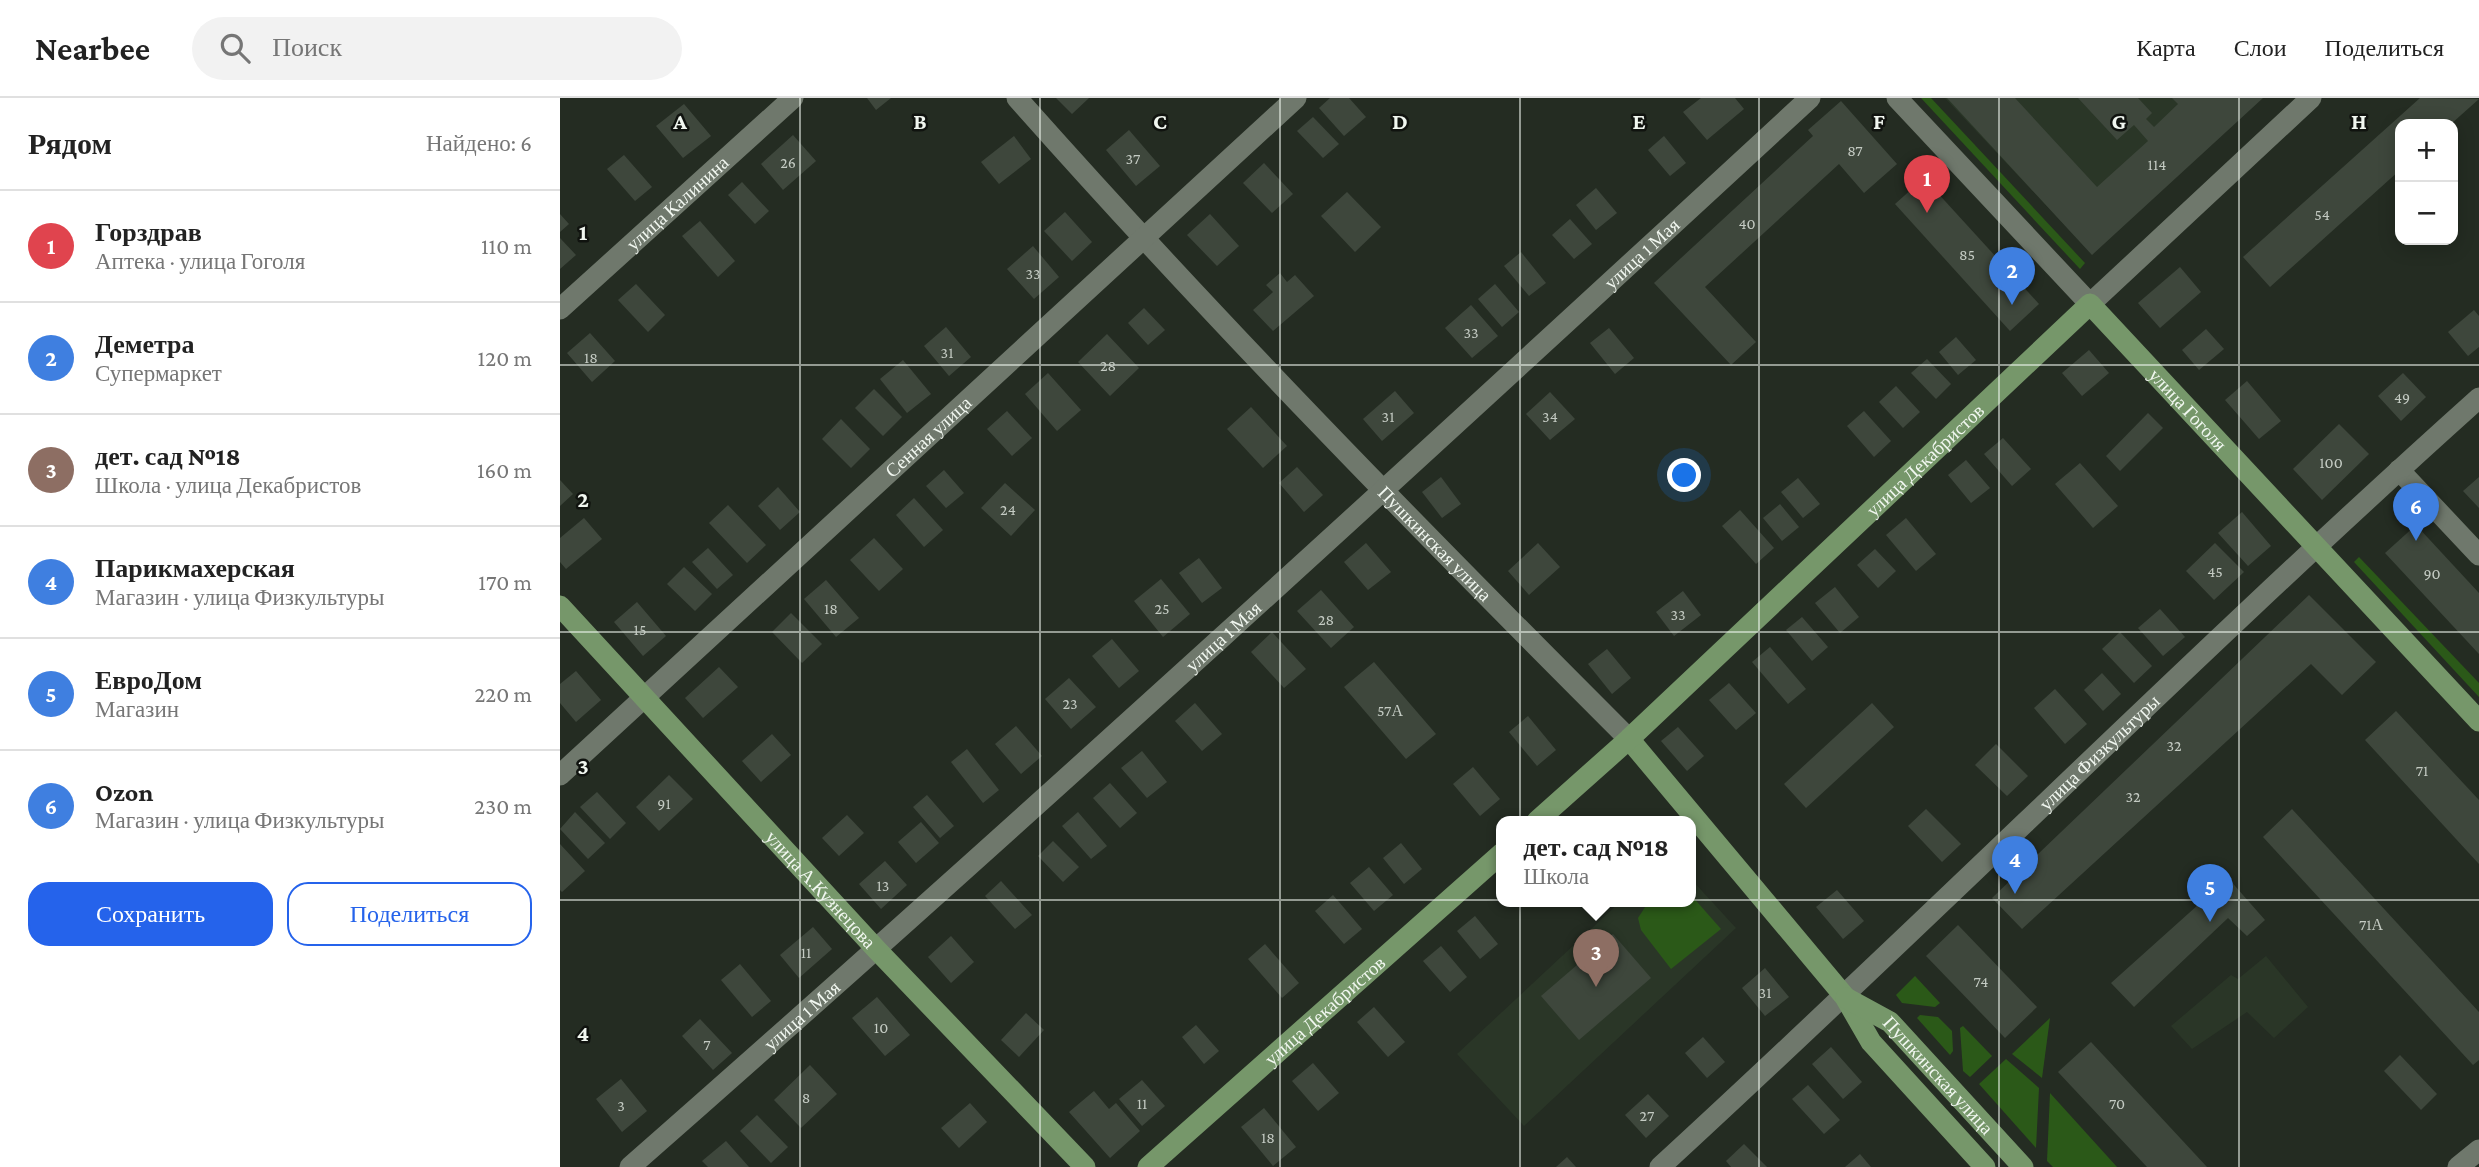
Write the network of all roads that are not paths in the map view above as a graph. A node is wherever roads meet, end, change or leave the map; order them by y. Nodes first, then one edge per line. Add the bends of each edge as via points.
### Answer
1 (793, 98) edge
2 (1017, 98) edge
3 (1296, 98) edge
4 (1810, 98) edge
5 (1897, 98) edge
6 (2311, 98) edge
7 (1143, 241) junction
8 (2090, 304) junction
9 (560, 309) edge
10 (2479, 398) edge
11 (2399, 470) junction
12 (1384, 492) junction
13 (2316, 545) junction
14 (2478, 552) edge
15 (560, 606) edge
16 (643, 700) junction
17 (2479, 721) edge
18 (1629, 739) junction
19 (560, 775) edge
20 (1543, 816) edge
21 (1693, 816) edge
22 (1696, 819) edge
23 (1496, 858) edge
24 (877, 950) junction
25 (1845, 997) junction
26 (2479, 1150) edge
27 (630, 1167) edge
28 (1085, 1167) edge
29 (1148, 1167) edge
30 (1660, 1167) edge
31 (1985, 1167) edge
32 (2023, 1167) edge
33 (2458, 1167) edge

1 - 9 street, улица Калинина
2 - 7 street, Пушкинская улица
3 - 7 street, Сенная улица
4 - 12 street, улица 1 Мая
5 - 8 street, улица Гоголя
6 - 8 street, улица Декабристов
7 - 12 street, Пушкинская улица
7 - 16 street, Сенная улица
8 - 13 main road, улица Гоголя
8 - 18 main road, улица Декабристов
10 - 11 street, улица Физкультуры
11 - 13 street, улица Физкультуры
11 - 14 street
12 - 18 street, Пушкинская улица
12 - 24 street, улица 1 Мая
13 - 17 main road, улица Гоголя
13 - 25 street, улица Физкультуры
15 - 16 main road, улица А.Кузнецова
16 - 19 street, Сенная улица
16 - 24 main road, улица А.Кузнецова
18 - 20 main road, улица Декабристов
18 - 21 main road, Пушкинская улица
22 - 25 main road, Пушкинская улица
23 - 29 main road, улица Декабристов
24 - 27 street, улица 1 Мая
24 - 28 main road, улица А.Кузнецова
25 - 30 street, улица Физкультуры
25 - 31 main road, Пушкинская улица via 1871,1042
25 - 32 main road, Пушкинская улица via 1890,1022
26 - 33 street

